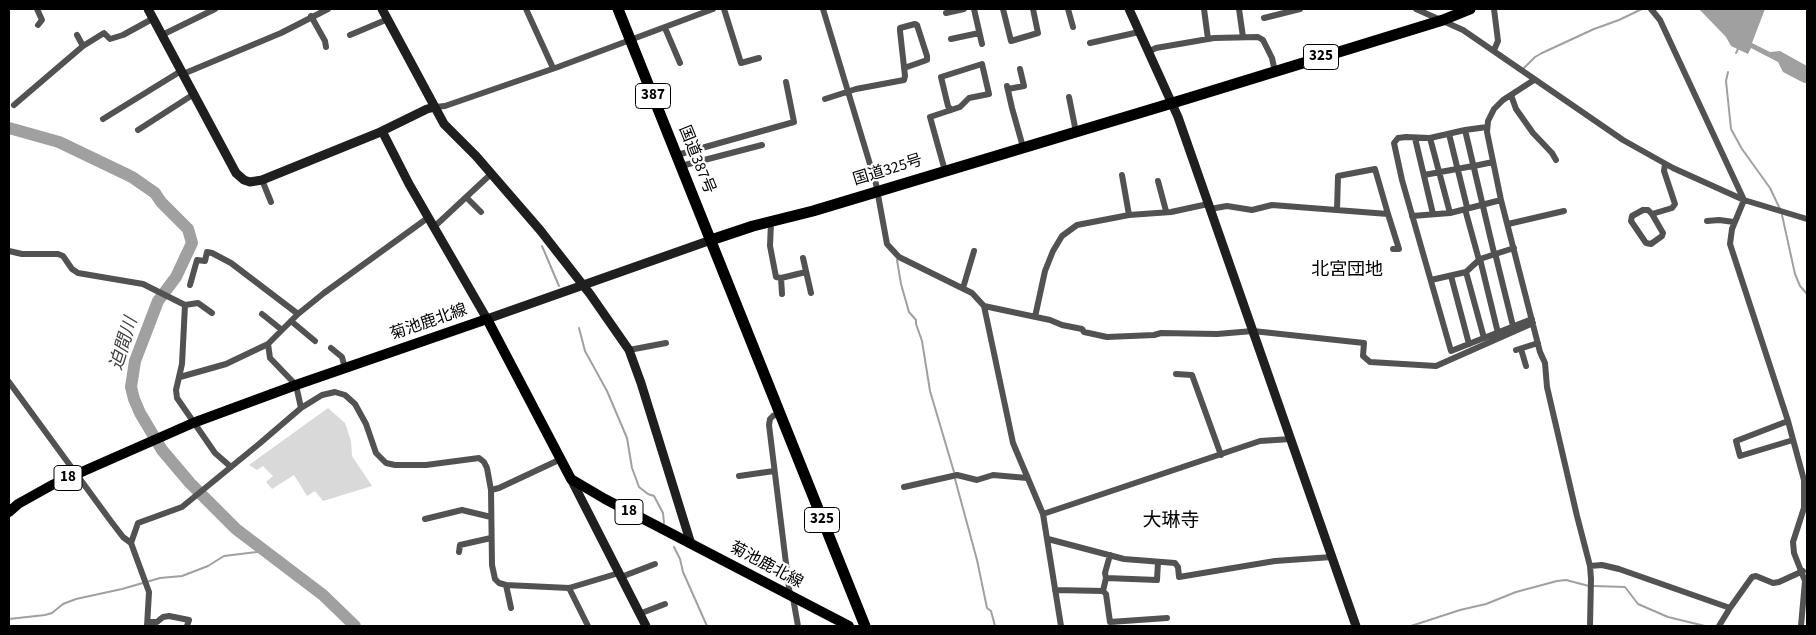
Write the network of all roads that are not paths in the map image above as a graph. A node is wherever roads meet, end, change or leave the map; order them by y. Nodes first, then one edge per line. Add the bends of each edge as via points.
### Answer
1 (37, 9) edge
2 (148, 9) edge
3 (215, 9) edge
4 (328, 9) edge
5 (382, 9) edge
6 (526, 9) edge
7 (618, 9) edge
8 (713, 9) edge
9 (724, 9) edge
10 (823, 9) edge
11 (964, 9) edge
12 (974, 9) edge
13 (1003, 9) edge
14 (1033, 9) edge
15 (1068, 9) edge
16 (1128, 9) edge
17 (1204, 9) edge
18 (1238, 9) edge
19 (1300, 9) edge
20 (1416, 9) edge
21 (1470, 9) edge
22 (1494, 9) edge
23 (1651, 9) edge
24 (946, 13) dead end
25 (312, 16) junction
26 (154, 18) junction
27 (1264, 18) dead end
28 (388, 19) junction
29 (1443, 20) junction
30 (38, 25) dead end
31 (1072, 27) dead end
32 (665, 28) junction
33 (1139, 32) junction
34 (979, 33) junction
35 (77, 35) dead end
36 (162, 35) junction
37 (350, 35) dead end
38 (1243, 37) junction
39 (952, 39) dead end
40 (1208, 39) junction
41 (631, 41) junction
42 (982, 44) dead end
43 (1090, 44) dead end
44 (83, 46) junction
45 (326, 47) dead end
46 (1494, 50) junction
47 (1148, 52) junction
48 (760, 58) dead end
49 (680, 62) dead end
50 (553, 68) junction
51 (904, 68) junction
52 (1020, 69) dead end
53 (182, 72) junction
54 (1275, 72) junction
55 (1534, 80) junction
56 (786, 82) dead end
57 (850, 92) junction
58 (194, 94) junction
59 (1511, 95) junction
60 (1069, 97) dead end
61 (825, 99) dead end
62 (1172, 103) junction
63 (14, 105) dead end
64 (435, 107) junction
65 (951, 110) junction
66 (103, 119) dead end
67 (1487, 127) junction
68 (138, 130) dead end
69 (1465, 130) junction
70 (382, 131) junction
71 (1076, 132) junction
72 (1449, 134) junction
73 (1415, 138) junction
74 (1430, 138) junction
75 (762, 145) dead end
76 (1023, 148) junction
77 (679, 160) junction
78 (1556, 160) dead end
79 (1493, 162) junction
80 (1665, 164) junction
81 (1474, 166) junction
82 (1458, 170) junction
83 (945, 171) junction
84 (1439, 172) junction
85 (492, 173) junction
86 (1122, 175) dead end
87 (1424, 175) junction
88 (262, 180) junction
89 (1158, 181) dead end
90 (878, 191) junction
91 (466, 197) junction
92 (1501, 200) junction
93 (1744, 200) junction
94 (271, 202) dead end
95 (1482, 204) junction
96 (1209, 206) junction
97 (1466, 208) junction
98 (1336, 210) junction
99 (1166, 211) junction
100 (1564, 211) dead end
101 (481, 212) dead end
102 (1450, 212) junction
103 (1388, 214) junction
104 (1433, 214) junction
105 (1652, 214) junction
106 (1129, 215) junction
107 (1412, 216) junction
108 (429, 217) junction
109 (1807, 218) edge
110 (1707, 221) dead end
111 (771, 222) junction
112 (1734, 222) junction
113 (1508, 224) junction
114 (434, 227) junction
115 (711, 240) junction
116 (1399, 248) dead end
117 (1514, 248) junction
118 (9, 251) edge
119 (974, 251) dead end
120 (1495, 253) junction
121 (803, 258) dead end
122 (1479, 259) junction
123 (806, 272) junction
124 (1466, 272) junction
125 (1452, 276) junction
126 (781, 278) junction
127 (1431, 280) junction
128 (190, 285) dead end
129 (583, 286) junction
130 (963, 288) junction
131 (811, 293) dead end
132 (782, 294) dead end
133 (182, 303) junction
134 (984, 306) junction
135 (212, 313) dead end
136 (262, 314) dead end
137 (298, 314) junction
138 (1035, 317) junction
139 (487, 319) junction
140 (291, 321) junction
141 (1532, 321) junction
142 (1513, 326) junction
143 (282, 330) junction
144 (1253, 331) junction
145 (1498, 332) junction
146 (1484, 338) junction
147 (315, 341) dead end
148 (666, 343) dead end
149 (1538, 343) junction
150 (268, 344) junction
151 (1469, 344) junction
152 (331, 348) dead end
153 (629, 350) junction
154 (1526, 366) dead end
155 (345, 368) junction
156 (1176, 374) dead end
157 (180, 377) junction
158 (9, 382) edge
159 (296, 385) junction
160 (301, 408) junction
161 (779, 413) junction
162 (1788, 422) junction
163 (193, 423) junction
164 (1291, 439) junction
165 (1793, 440) junction
166 (1221, 455) junction
167 (561, 459) junction
168 (231, 467) junction
169 (774, 471) junction
170 (76, 474) junction
171 (739, 476) dead end
172 (1027, 478) junction
173 (571, 479) junction
174 (904, 487) dead end
175 (491, 490) junction
176 (9, 512) edge
177 (1043, 514) junction
178 (491, 516) junction
179 (425, 519) dead end
180 (491, 538) junction
181 (1048, 539) junction
182 (131, 543) junction
183 (691, 544) junction
184 (459, 552) dead end
185 (1110, 555) junction
186 (1332, 557) junction
187 (1158, 562) junction
188 (655, 564) dead end
189 (1590, 566) junction
190 (1803, 571) junction
191 (620, 575) junction
192 (1106, 578) junction
193 (506, 585) junction
194 (569, 588) junction
195 (1055, 590) junction
196 (1103, 591) junction
197 (792, 597) junction
198 (665, 604) dead end
199 (511, 608) dead end
200 (1730, 608) junction
201 (639, 614) junction
202 (1167, 618) dead end
203 (147, 624) edge
204 (187, 626) edge
205 (588, 626) edge
206 (646, 626) edge
207 (798, 626) edge
208 (849, 626) edge
209 (865, 626) edge
210 (1061, 626) edge
211 (1356, 626) edge
212 (1590, 626) edge
213 (1719, 626) edge
214 (1801, 626) edge

1 - 30 street via 42,20
2 - 26 street
3 - 36 street
4 - 25 street
5 - 28 street
6 - 50 street
7 - 41 highway, 国道387号 / 387
8 - 32 street
9 - 48 street via 742,63
10 - 57 street
11 - 24 street
12 - 34 street
13 - 14 street via 1010,41 1038,33
15 - 31 street
16 - 33 street
17 - 40 street
18 - 38 street
19 - 27 street
20 - 29 street
21 - 29 highway, 国道325号 / 325
22 - 46 street via 1498,41
23 - 93 street via 1660,20
25 - 45 street
25 - 53 street via 281,34
26 - 36 street
26 - 44 street via 123,35 110,39 104,33
28 - 37 street
28 - 64 street
29 - 46 street
29 - 54 highway, 国道325号 / 325
32 - 41 street
32 - 49 street
33 - 43 street
33 - 47 street
34 - 39 street
34 - 42 street
35 - 44 street
36 - 53 street
38 - 40 street
38 - 54 street via 1263,40
40 - 47 street
41 - 50 street
41 - 77 highway, 国道387号 / 387
44 - 63 street
46 - 55 street
47 - 62 street
50 - 64 street via 446,106
51 - 51 street via 900,28 915,24 927,56 926,60
51 - 57 street via 904,80
52 - 76 street via 1024,86 1008,87
53 - 58 street
53 - 66 street
54 - 62 highway, 国道325号 / 325
55 - 59 street
55 - 80 street
56 - 77 street via 794,122
57 - 61 street
57 - 90 street
58 - 68 street
58 - 88 street via 240,178 250,182
59 - 67 street via 1494,109
59 - 78 street via 1516,109
60 - 71 street
62 - 71 highway, 国道325号 / 325
62 - 96 street
64 - 70 street
64 - 85 street via 444,124
65 - 65 street via 969,98 989,94 982,64 941,77
65 - 83 street via 930,117
67 - 69 street
67 - 79 street
69 - 72 street
69 - 81 street
70 - 88 street
70 - 108 street
71 - 76 highway, 国道325号 / 325
72 - 74 street
72 - 82 street
73 - 74 street
73 - 87 street
73 - 107 street via 1398,138 1394,143
74 - 84 street
75 - 77 street
76 - 83 highway, 国道325号 / 325
77 - 115 highway, 国道387号 / 387
79 - 81 street
79 - 92 street
80 - 93 street
80 - 105 street via 1664,171 1675,204
81 - 82 street
81 - 95 street
82 - 84 street
82 - 97 street
83 - 90 highway, 国道325号 / 325
84 - 87 street
84 - 102 street
85 - 91 street
85 - 129 street
86 - 106 street
87 - 104 street
88 - 94 street
89 - 99 street
90 - 111 highway, 国道325号 / 325
90 - 130 street via 890,249 911,264
91 - 101 street
91 - 114 street
92 - 95 street
92 - 113 street
93 - 109 street
93 - 112 street
95 - 97 street
95 - 120 street
96 - 98 street via 1252,210 1272,205
96 - 99 street
96 - 144 street
97 - 102 street
97 - 122 street
98 - 103 street
98 - 103 street via 1338,176 1376,169
99 - 106 street
100 - 113 street
102 - 104 street
103 - 116 street
104 - 107 street
105 - 105 street via 1663,233 1651,244 1646,243 1631,221 1632,216 1643,210
106 - 138 street via 1077,225 1062,236 1044,271
107 - 127 street
108 - 114 street
108 - 137 street
110 - 112 street
111 - 115 highway, 国道325号 / 325
111 - 126 street via 774,275
112 - 162 street via 1730,244
113 - 117 street
114 - 139 street
115 - 129 street
115 - 161 highway, 325
117 - 120 street
117 - 141 street
118 - 133 street via 58,254 78,273 143,284
119 - 130 street
120 - 122 street
120 - 142 street
121 - 123 street
122 - 124 street
122 - 145 street
123 - 126 street
123 - 131 street
124 - 125 street
124 - 146 street
125 - 127 street
125 - 151 street
126 - 132 street
127 - 151 street via 1451,351
128 - 137 street via 197,260 205,261 208,252 212,253 231,263
129 - 139 street
129 - 153 street
130 - 134 street via 972,292
133 - 135 street via 198,303
133 - 157 street
134 - 138 street
134 - 172 street via 1013,443
136 - 143 street
137 - 140 street
138 - 144 street via 1107,337
139 - 155 main road, 菊池鹿北線 / 18
139 - 167 main road, 菊池鹿北線
140 - 143 street
140 - 147 street
141 - 142 street
141 - 144 street via 1436,366 1370,362 1363,356 1364,343
141 - 149 street
142 - 145 street
143 - 150 street
144 - 164 street
145 - 146 street
146 - 151 street
148 - 153 street
149 - 154 street via 1519,349
149 - 189 street
150 - 157 street via 226,364
150 - 159 street via 270,358
152 - 155 street via 342,357
153 - 183 street
155 - 159 main road, 菊池鹿北線 / 18
156 - 166 street via 1192,375
157 - 163 street via 177,398
158 - 170 street
159 - 160 street
159 - 163 main road, 菊池鹿北線 / 18
160 - 168 street
160 - 175 street via 326,393 341,393 355,404 376,453 386,462 426,465 479,458 487,468
161 - 169 street via 770,419 769,425
161 - 209 highway, 325
162 - 165 street
162 - 165 street via 1736,441 1740,456
163 - 168 street via 215,453
163 - 170 main road, 菊池鹿北線 / 18
164 - 166 street via 1260,441
164 - 186 street
165 - 190 street via 1805,487 1804,508 1793,542 1794,553
166 - 177 street
167 - 173 main road, 菊池鹿北線
167 - 175 street
168 - 182 street via 182,506 138,523
169 - 171 street
169 - 197 street
170 - 176 main road, 菊池鹿北線 / 18 via 34,494
170 - 182 street
172 - 174 street via 993,475 977,480 957,475
172 - 177 street
173 - 183 main road, 菊池鹿北線 / 18
173 - 191 street
175 - 178 street
177 - 181 street
178 - 179 street via 462,510
178 - 180 street
180 - 184 street via 460,545
180 - 193 street via 494,579
181 - 185 street
181 - 195 street
182 - 203 street via 149,592
183 - 197 main road, 菊池鹿北線 / 18
185 - 187 street
185 - 192 street
186 - 187 street via 1275,561 1179,577 1176,563
186 - 211 street
187 - 192 street via 1157,580
188 - 191 street
189 - 200 street via 1619,569
189 - 212 street
190 - 200 street via 1773,583 1752,577
190 - 214 street
191 - 194 street
191 - 201 street
192 - 196 street
193 - 194 street
193 - 199 street
194 - 205 street
195 - 196 street
195 - 210 street
196 - 202 street via 1110,622
197 - 207 street
197 - 208 main road, 菊池鹿北線 / 18
198 - 201 street
200 - 213 street
201 - 206 street
203 - 204 street via 169,616 189,620

